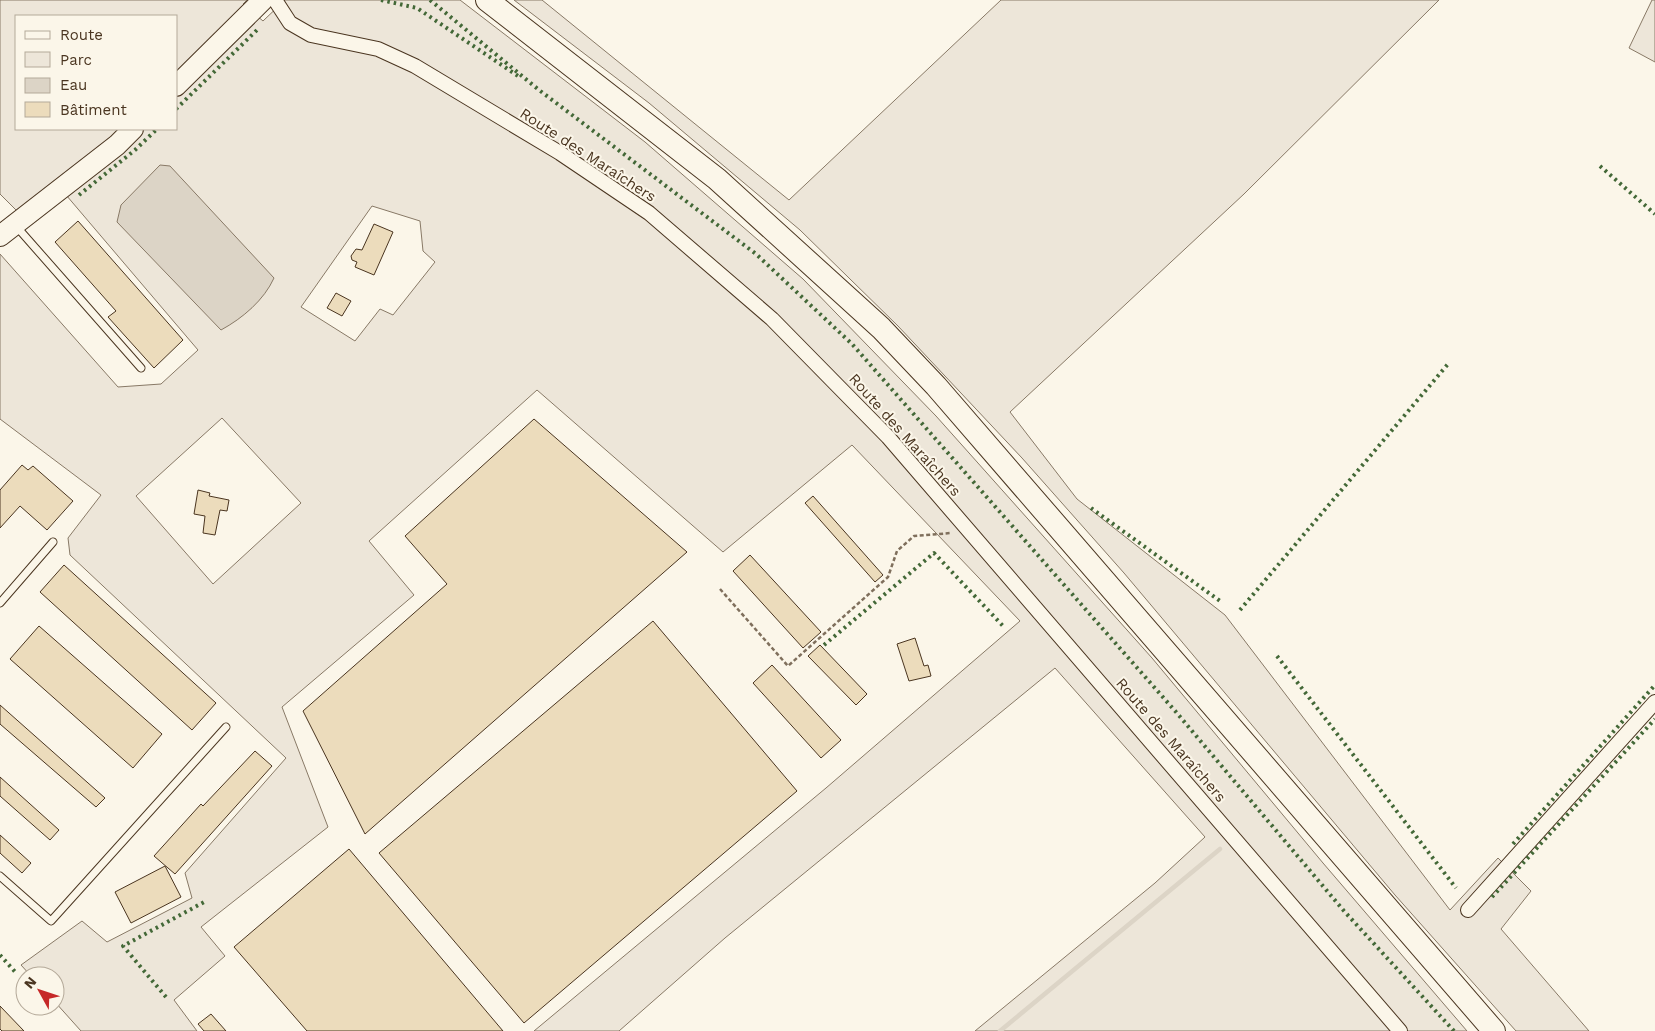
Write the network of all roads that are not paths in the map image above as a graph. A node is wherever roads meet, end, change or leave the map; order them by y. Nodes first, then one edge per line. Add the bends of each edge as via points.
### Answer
1 (264, 0) edge
2 (275, 0) edge
3 (495, 4) edge
4 (178, 84) edge
5 (132, 130) edge
6 (8, 231) edge
7 (141, 368) dead end
8 (53, 542) dead end
9 (0, 603) edge
10 (1655, 702) edge
11 (226, 727) dead end
12 (0, 876) edge
13 (1468, 910) dead end
14 (1400, 1031) edge
15 (1494, 1031) edge

1 - 4 street
2 - 14 street, Route des Maraîchers via 290,23 311,36 378,49 414,66 560,153 649,213 772,319 888,437
3 - 15 main road via 717,179 881,328 942,393
5 - 6 street
6 - 7 lane
8 - 9 lane
10 - 13 street
11 - 12 lane via 51,921

